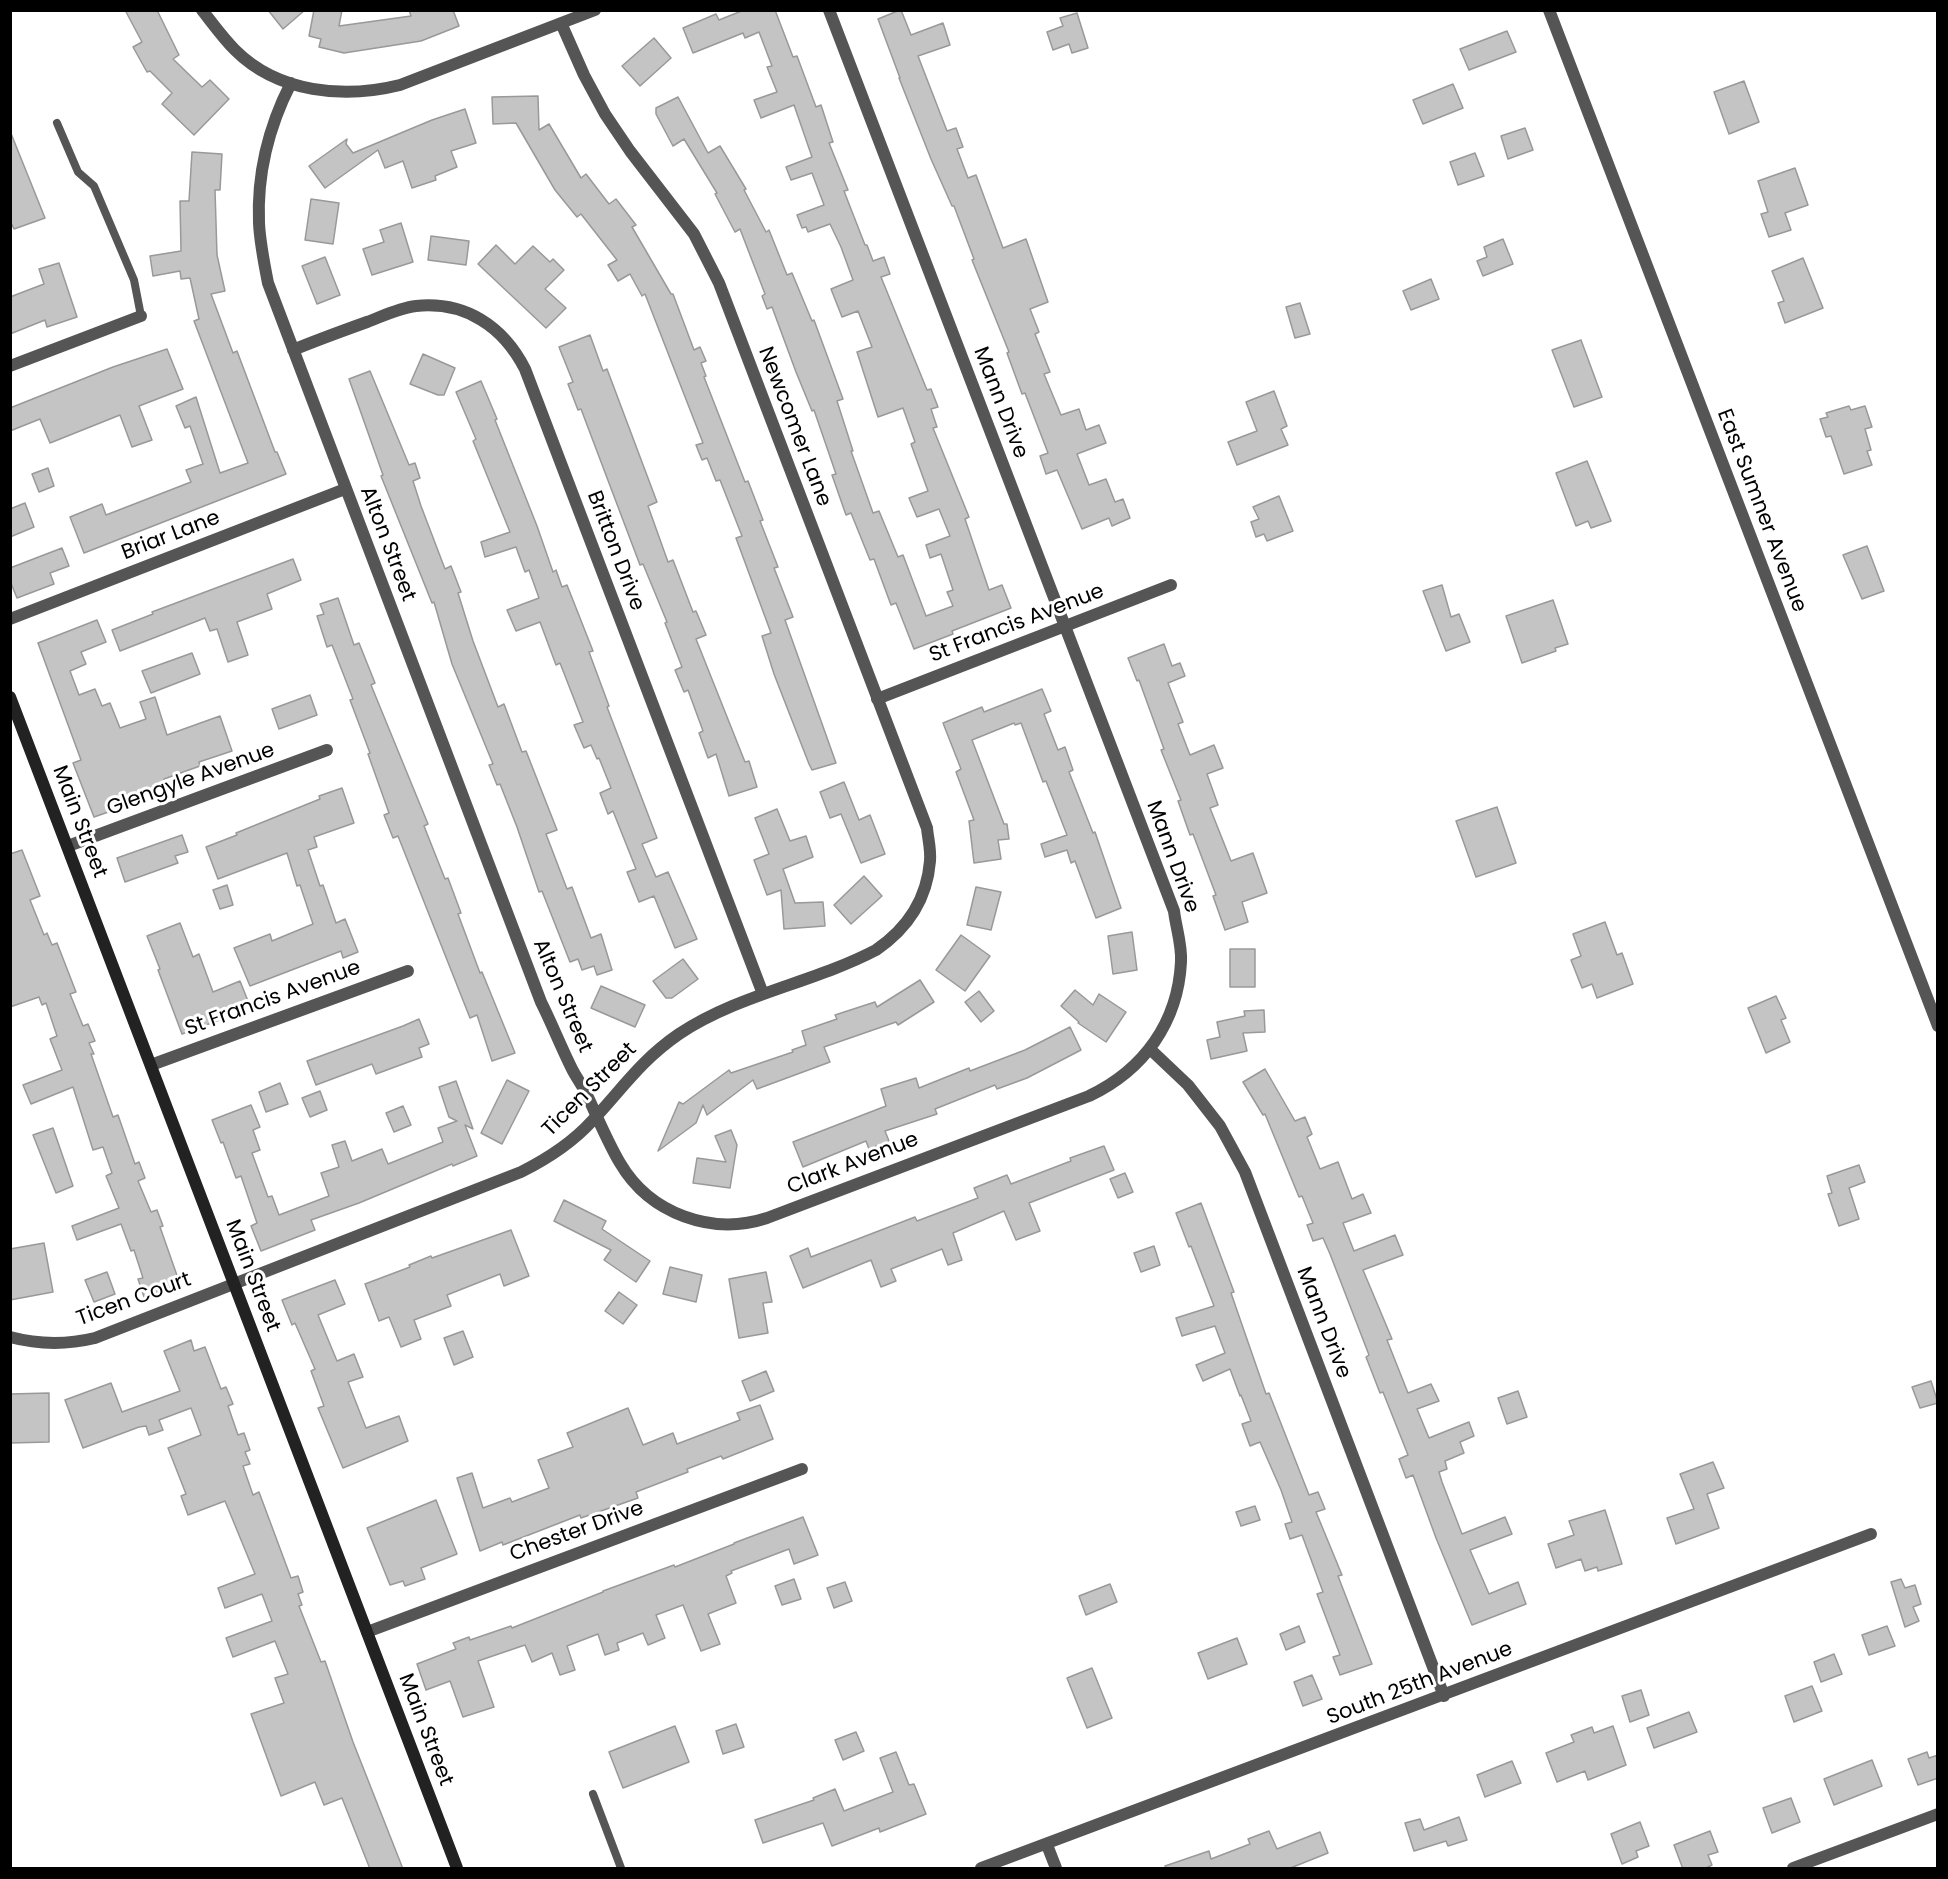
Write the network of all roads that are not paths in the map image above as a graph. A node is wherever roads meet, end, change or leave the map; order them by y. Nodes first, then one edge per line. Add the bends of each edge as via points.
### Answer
1 (202, 10) edge
2 (594, 10) edge
3 (829, 10) edge
4 (1549, 10) edge
5 (561, 23) junction
6 (291, 84) junction
7 (57, 123) dead end
8 (141, 316) joint
9 (293, 350) junction
10 (10, 366) edge
11 (345, 489) junction
12 (1171, 585) dead end
13 (10, 618) edge
14 (1064, 626) junction
15 (10, 698) edge
16 (877, 699) junction
17 (327, 750) dead end
18 (68, 846) junction
19 (929, 871) joint
20 (408, 971) dead end
21 (763, 994) junction
22 (1938, 1026) edge
23 (1150, 1049) junction
24 (151, 1065) junction
25 (597, 1116) junction
26 (234, 1284) junction
27 (10, 1337) edge
28 (802, 1469) dead end
29 (1871, 1534) dead end
30 (367, 1632) junction
31 (1444, 1696) junction
32 (593, 1794) dead end
33 (1938, 1814) edge
34 (1047, 1845) junction
35 (457, 1869) edge
36 (621, 1869) edge
37 (981, 1869) edge
38 (1056, 1869) edge
39 (1793, 1869) edge

1 - 6 street via 236,51
2 - 5 street
3 - 14 street, Mann Drive
4 - 22 street, East Sumner Avenue
5 - 6 street via 384,89 333,93
5 - 16 street, Newcomer Lane via 605,114 694,234 712,266
6 - 9 street, Alton Street via 266,150 259,225 268,283
7 - 8 lane via 78,172 94,186 134,280
8 - 10 street
9 - 11 street, Alton Street
9 - 21 street, Britton Drive via 395,311 434,306 461,310 485,321 516,352
11 - 13 street, Briar Lane
11 - 25 street, Alton Street via 541,1002
12 - 14 street, St Francis Avenue
14 - 16 street, St Francis Avenue
14 - 23 street, Mann Drive via 1178,928 1178,987 1168,1020
15 - 18 street, Main Street
16 - 19 street, Newcomer Lane via 927,828
17 - 18 street, Glengyle Avenue
18 - 24 street, Main Street
19 - 21 street, Ticen Street via 919,904 892,939 869,954
20 - 24 street, St Francis Avenue
21 - 25 street, Ticen Street via 707,1017 671,1040 626,1079
23 - 25 street, Clark Avenue via 1123,1076 1089,1096 767,1218 742,1224 695,1221 649,1197 621,1165
23 - 31 street, Mann Drive via 1176,1073 1220,1126 1245,1172
24 - 26 street, Main Street
25 - 26 street, Ticen Street via 559,1150 521,1172
26 - 27 street, Ticen Court via 78,1342 35,1343
26 - 30 street, Main Street
28 - 30 street, Chester Drive
29 - 31 street, South 25th Avenue
30 - 35 street, Main Street
31 - 34 street, South 25th Avenue
32 - 36 lane
33 - 39 street
34 - 37 street, South 25th Avenue
34 - 38 street

